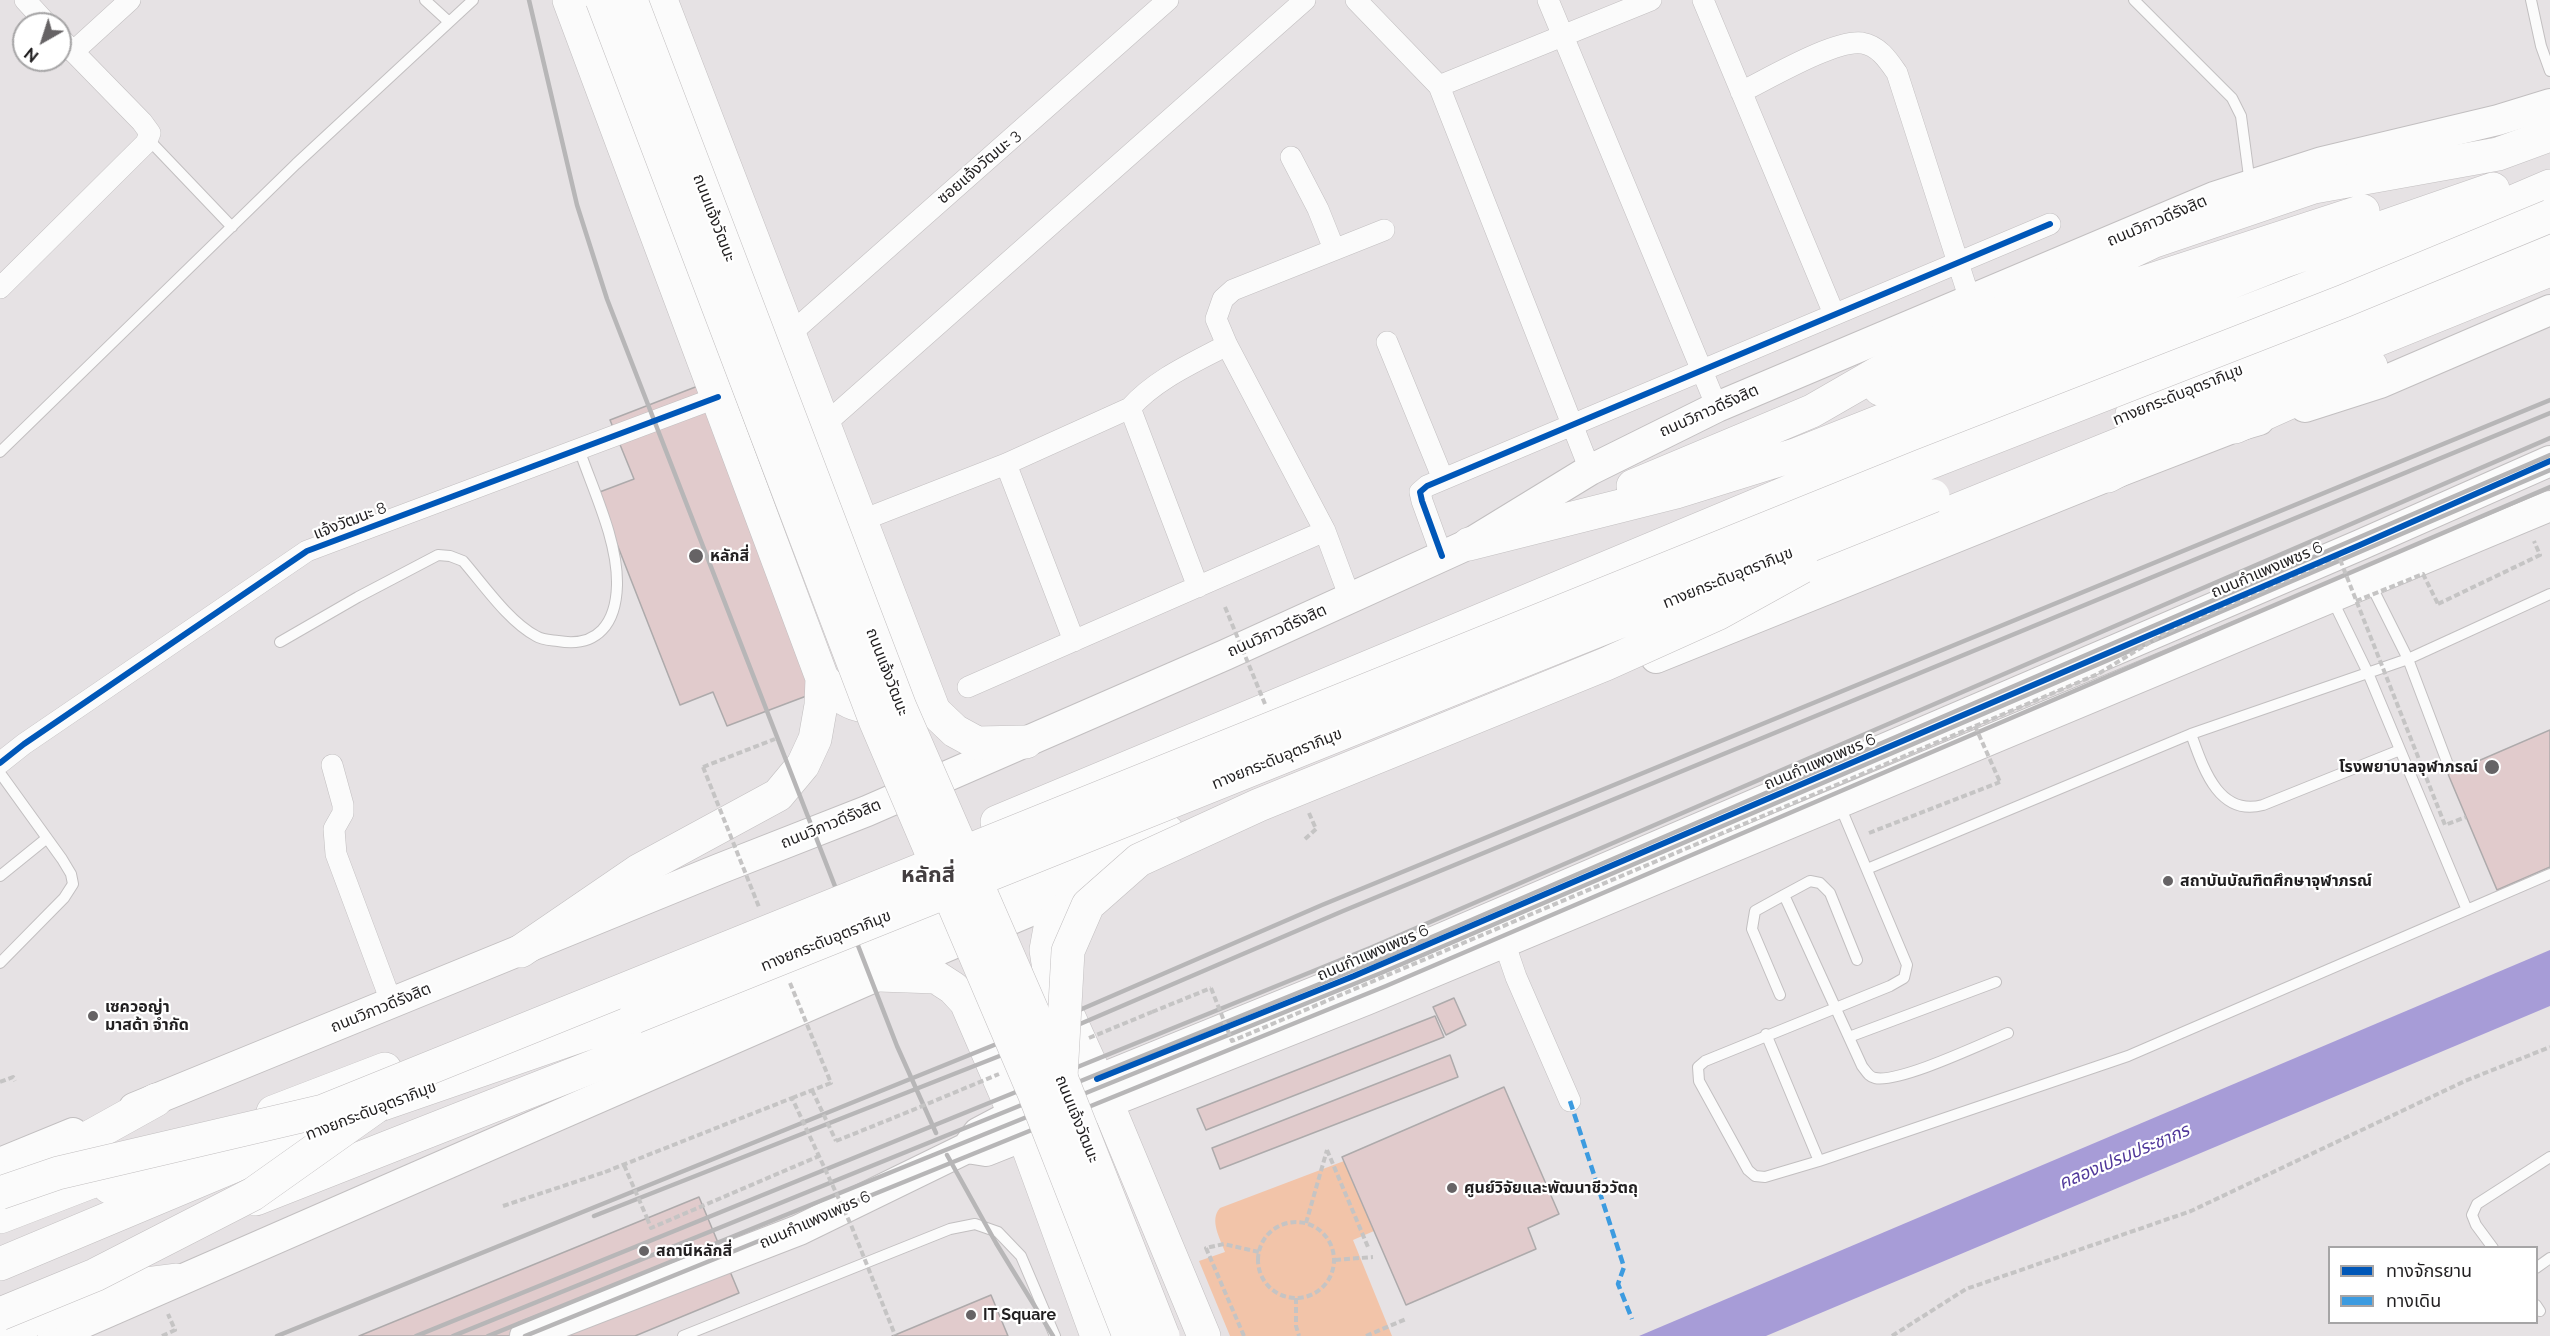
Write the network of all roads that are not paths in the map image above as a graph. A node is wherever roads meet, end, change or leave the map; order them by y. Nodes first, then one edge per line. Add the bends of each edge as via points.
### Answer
1 (25, 0) edge
2 (130, 0) edge
3 (425, 0) edge
4 (473, 0) edge
5 (569, 0) edge
6 (602, 0) edge
7 (631, 0) edge
8 (661, 0) edge
9 (1168, 0) edge
10 (1305, 0) edge
11 (1356, 0) edge
12 (1548, 0) edge
13 (1651, 0) edge
14 (1703, 0) edge
15 (2134, 0) edge
16 (2531, 0) edge
17 (36, 12) edge
18 (449, 22) junction
19 (1564, 35) junction
20 (72, 41) edge
21 (72, 51) edge
22 (2550, 70) edge
23 (1440, 86) junction
24 (1741, 92) junction
25 (2550, 104) edge
26 (2550, 135) edge
27 (148, 139) junction
28 (1292, 157) dead end
29 (2550, 174) edge
30 (2251, 185) junction
31 (2550, 186) edge
32 (2550, 216) edge
33 (2050, 224) dead end
34 (232, 227) junction
35 (1384, 230) dead end
36 (2550, 245) edge
37 (1334, 249) junction
38 (1957, 262) junction
39 (2550, 270) edge
40 (2550, 284) edge
41 (0, 288) edge
42 (1970, 300) junction
43 (2550, 310) edge
44 (1834, 314) junction
45 (789, 335) junction
46 (1387, 342) dead end
47 (1227, 345) junction
48 (1702, 369) junction
49 (2303, 370) junction
50 (718, 397) junction
51 (1717, 407) junction
52 (1130, 408) junction
53 (1572, 424) junction
54 (824, 425) junction
55 (2235, 427) junction
56 (579, 449) junction
57 (0, 452) edge
58 (2550, 461) edge
59 (1006, 464) junction
60 (1590, 470) junction
61 (2108, 476) junction
62 (1443, 479) junction
63 (1933, 496) junction
64 (2550, 506) edge
65 (1563, 519) junction
66 (861, 521) junction
67 (1325, 531) junction
68 (1455, 550) junction
69 (1198, 587) junction
70 (2352, 592) junction
71 (2550, 594) edge
72 (1350, 598) junction
73 (2145, 637) junction
74 (1074, 641) junction
75 (280, 642) dead end
76 (2408, 659) junction
77 (914, 661) junction
78 (2159, 669) junction
79 (2368, 673) junction
80 (822, 678) junction
81 (968, 687) dead end
82 (2191, 734) junction
83 (1026, 742) junction
84 (2400, 750) junction
85 (2446, 762) dead end
86 (0, 763) edge
87 (332, 765) dead end
88 (0, 773) edge
89 (1839, 803) junction
90 (47, 838) junction
91 (1867, 869) junction
92 (2550, 874) edge
93 (0, 876) edge
94 (1069, 895) junction
95 (1785, 895) junction
96 (2467, 910) junction
97 (1504, 942) junction
98 (521, 951) junction
99 (1857, 960) dead end
100 (0, 963) edge
101 (879, 975) junction
102 (1996, 982) dead end
103 (1780, 995) dead end
104 (392, 1004) junction
105 (1836, 1008) junction
106 (2008, 1033) dead end
107 (1766, 1034) junction
108 (1849, 1037) junction
109 (1060, 1077) junction
110 (1102, 1091) junction
111 (156, 1100) junction
112 (1570, 1101) dead end
113 (377, 1106) junction
114 (323, 1111) junction
115 (1019, 1125) junction
116 (2550, 1157) edge
117 (1819, 1161) junction
118 (0, 1163) edge
119 (1140, 1179) junction
120 (0, 1187) edge
121 (0, 1193) edge
122 (1053, 1216) junction
123 (0, 1217) edge
124 (0, 1225) edge
125 (2492, 1246) edge
126 (0, 1264) edge
127 (176, 1280) junction
128 (0, 1300) edge
129 (67, 1305) junction
130 (0, 1316) edge
131 (0, 1332) edge
132 (53, 1336) edge
133 (525, 1336) edge
134 (683, 1336) edge
135 (1055, 1336) edge
136 (1097, 1336) edge
137 (1129, 1336) edge
138 (1163, 1336) edge
139 (1204, 1336) edge

1 - 17 street
2 - 20 street
3 - 18 lane
4 - 18 lane
5 - 50 main road
6 - 137 main road, ถนนแจ้งวัฒนะ, bridge via 875,720 1034,1093
7 - 109 main road, ถนนแจ้งวัฒนะ, bridge via 900,707
8 - 45 main road, ถนนแจ้งวัฒนะ
9 - 45 street, ซอยแจ้งวัฒนะ 3
10 - 54 street
11 - 23 street
12 - 19 street
13 - 19 street
14 - 24 street
15 - 30 lane via 2232,98 2241,116
16 - 22 lane
18 - 34 lane
19 - 23 street
19 - 48 street
21 - 27 street via 142,122 150,133
23 - 53 street
24 - 38 street via 1835,46 1862,43 1881,52 1897,73
24 - 44 street
25 - 30 main road, ถนนวิภาวดีรังสิต via 2322,162
26 - 65 main road via 2498,154 2314,187 2152,242 1904,358 1812,411
27 - 34 lane
27 - 41 street
28 - 37 street
29 - 65 main road via 2495,188 2285,261 1796,455 1676,492
30 - 42 main road, ถนนวิภาวดีรังสิต
31 - 123 main road via 2337,277 1908,442 609,983
32 - 114 main road, ทางยกระดับอุตราภิมุข, bridge
33 - 38 street
34 - 57 lane
35 - 37 street
36 - 63 main road, ทางยกระดับอุตราภิมุข
37 - 47 street via 1233,290 1223,299 1216,319
38 - 42 street
38 - 44 street
39 - 49 main road
40 - 55 main road
42 - 51 main road, ถนนวิภาวดีรังสิต
43 - 55 main road via 2369,387
44 - 48 street
45 - 54 main road, ถนนแจ้งวัฒนะ
46 - 62 street
47 - 52 street via 1158,383
47 - 67 street
48 - 51 street
48 - 53 street
49 - 61 main road
49 - 128 main road via 635,1050
50 - 56 street, แจ้งวัฒนะ 8
50 - 80 main road
51 - 60 main road, ถนนวิภาวดีรังสิต
52 - 59 street
52 - 69 street
53 - 60 street
53 - 62 street
54 - 66 main road, ถนนแจ้งวัฒนะ
55 - 61 main road
56 - 75 lane via 613,549 617,585 603,631 573,644 537,637 519,624 463,561 438,555
56 - 86 street, แจ้งวัฒนะ 8 via 307,551
58 - 73 main road, ถนนกำแพงเพชร 6
59 - 66 street
59 - 74 street
60 - 68 main road, ถนนวิภาวดีรังสิต
61 - 94 main road
62 - 68 street via 1420,492
63 - 109 main road, bridge via 1717,614 1606,664 1259,805 1138,860 1088,905 1068,951
63 - 113 main road, ทางยกระดับอุตราภิมุข, bridge via 635,1017
64 - 70 main road, ถนนกำแพงเพชร 6
65 - 68 main road
66 - 77 main road, ถนนแจ้งวัฒนะ
67 - 69 street
67 - 72 street
68 - 72 main road, ถนนวิภาวดีรังสิต
69 - 74 street
70 - 76 lane
70 - 78 main road, ถนนกำแพงเพชร 6
70 - 79 lane
71 - 76 lane
72 - 83 main road, ถนนวิภาวดีรังสิต
73 - 78 main road
73 - 110 main road, ถนนกำแพงเพชร 6 via 1354,976
74 - 81 street
76 - 79 lane
76 - 85 lane
77 - 80 main road via 906,684 876,705 850,704
77 - 83 main road, ถนนแจ้งวัฒนะ via 934,711 955,731 977,743
78 - 89 main road, ถนนกำแพงเพชร 6
79 - 82 lane
79 - 84 lane
80 - 98 main road via 815,738 803,765 778,795 638,871
82 - 84 lane via 2219,794 2244,807 2263,805
82 - 91 lane
83 - 98 main road, ถนนวิภาวดีรังสิต
84 - 96 lane
87 - 104 street via 343,805 343,813 333,829 336,854
88 - 90 lane
89 - 91 lane
89 - 97 main road, ถนนกำแพงเพชร 6
90 - 93 lane
90 - 100 lane via 73,884
91 - 105 lane via 1908,965 1904,978
92 - 96 lane
94 - 101 main road
94 - 110 main road, ถนนแจ้งวัฒนะ via 1050,928 1046,950 1052,988
95 - 99 lane via 1810,882 1820,883 1830,893
95 - 103 lane via 1755,911 1752,921
95 - 105 lane
96 - 117 lane via 2128,1056
97 - 110 main road, ถนนกำแพงเพชร 6
97 - 112 street
98 - 104 main road, ถนนวิภาวดีรังสิต
101 - 115 main road via 936,977 953,988 966,1002
101 - 127 main road
102 - 108 lane
104 - 111 main road, ถนนวิภาวดีรังสิต
105 - 107 lane
105 - 108 lane
106 - 108 lane via 1899,1077 1877,1079 1862,1066
107 - 117 lane
107 - 117 lane via 1705,1060 1698,1067 1699,1081 1755,1176 1765,1177
109 - 138 main road, ถนนแจ้งวัฒนะ, bridge
110 - 115 main road, ถนนกำแพงเพชร 6
110 - 119 main road, ถนนแจ้งวัฒนะ
111 - 118 main road, ถนนวิภาวดีรังสิต
111 - 120 main road
113 - 126 main road, ทางยกระดับอุตราภิมุข, bridge
113 - 130 main road, bridge via 253,1194 95,1275
114 - 121 main road, bridge via 58,1173
114 - 124 main road, ทางยกระดับอุตราภิมุข, bridge
115 - 122 main road
115 - 133 main road, ถนนกำแพงเพชร 6 via 986,1150 967,1148 799,1230
116 - 125 lane via 2477,1204 2472,1215
119 - 122 main road via 1107,1161 1081,1164 1054,1189
119 - 139 main road, ถนนแจ้งวัฒนะ
122 - 136 main road
127 - 129 main road via 121,1287
127 - 132 main road
129 - 130 main road
129 - 131 main road
134 - 135 lane via 950,1229 975,1224 998,1233 1021,1256

